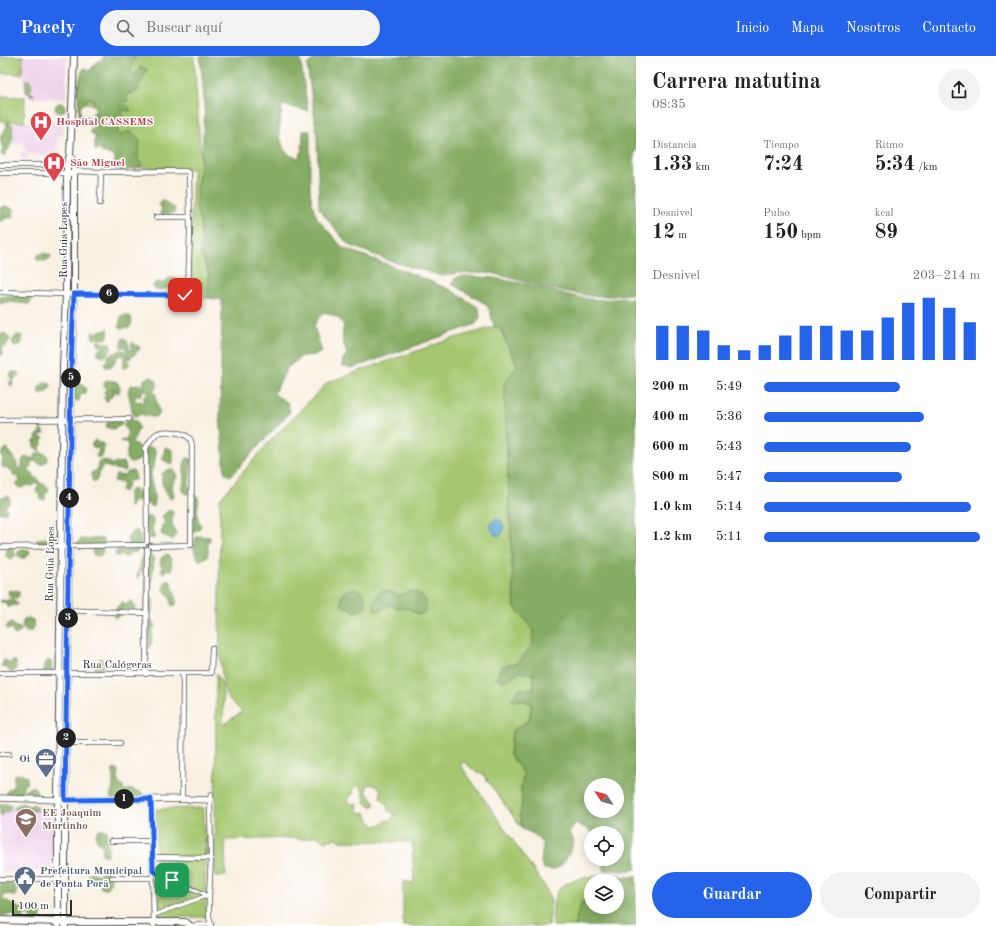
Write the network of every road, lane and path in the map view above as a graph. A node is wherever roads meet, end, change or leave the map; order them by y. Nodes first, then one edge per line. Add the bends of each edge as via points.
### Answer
1 (74, 56) edge
2 (2, 165) edge
3 (72, 168) junction
4 (101, 172) junction
5 (2, 173) edge
6 (67, 173) junction
7 (100, 203) dead end
8 (156, 217) dead end
9 (189, 217) junction
10 (74, 225) junction
11 (67, 226) junction
12 (0, 292) edge
13 (66, 294) junction
14 (74, 294) junction
15 (129, 419) dead end
16 (0, 420) edge
17 (63, 420) junction
18 (70, 420) junction
19 (147, 545) junction
20 (61, 546) junction
21 (68, 546) junction
22 (0, 547) edge
23 (60, 610) junction
24 (68, 611) junction
25 (146, 613) junction
26 (212, 648) dead end
27 (0, 673) edge
28 (60, 674) junction
29 (67, 674) junction
30 (146, 674) junction
31 (183, 674) junction
32 (66, 743) junction
33 (120, 743) dead end
34 (0, 754) edge
35 (9, 754) dead end
36 (211, 797) joint
37 (0, 798) edge
38 (151, 799) junction
39 (182, 799) junction
40 (58, 800) junction
41 (65, 800) junction
42 (152, 841) junction
43 (110, 842) dead end
44 (152, 858) junction
45 (211, 858) junction
46 (153, 871) junction
47 (112, 878) dead end
48 (152, 878) junction
49 (0, 879) edge
50 (58, 879) junction
51 (66, 879) junction
52 (209, 896) junction
53 (154, 914) junction
54 (0, 920) edge
55 (58, 924) edge
56 (65, 924) edge
57 (154, 924) edge
58 (188, 924) edge
59 (211, 925) edge

1 - 3 main road, Rua Guia Lopes via 70,155
2 - 3 street
2 - 5 street
3 - 4 street
3 - 6 main road, Rua Guia Lopes
3 - 10 main road, Rua Guia Lopes
4 - 7 street
4 - 9 street via 189,172
5 - 6 street
6 - 11 main road, Rua Guia Lopes
8 - 9 street
9 - 14 street via 187,294
10 - 11 main road
10 - 14 main road, Rua Guia Lopes
11 - 13 main road, Rua Guia Lopes
12 - 13 street
13 - 14 street
13 - 17 main road, Rua Guia Lopes
14 - 18 main road, Rua Guia Lopes
15 - 18 street
16 - 17 street
17 - 18 street
17 - 20 main road, Rua Guia Lopes
18 - 21 main road, Rua Guia Lopes
19 - 19 street via 146,448 158,433 172,432 185,435 190,438 192,445 190,545
19 - 21 street
19 - 25 street
20 - 21 street
20 - 22 street
20 - 23 main road, Rua Guia Lopes
21 - 24 main road, Rua Guia Lopes
23 - 24 street
23 - 28 main road, Rua Guia Lopes
24 - 25 street
24 - 29 main road, Rua Guia Lopes
25 - 30 street
26 - 31 street, Rua Calógeras via 211,673
27 - 28 street, Rua Calógeras
28 - 29 street, Rua Calógeras
28 - 40 main road, Rua Guia Lopes
29 - 30 street, Rua Calógeras
29 - 32 main road, Rua Guia Lopes
30 - 31 street, Rua Calógeras
31 - 39 street
32 - 33 street
32 - 41 main road, Rua Guia Lopes
34 - 35 street
36 - 39 street
36 - 45 street
37 - 40 street
38 - 39 street
38 - 41 street
38 - 42 street
40 - 41 street
40 - 50 main road, Rua Guia Lopes
41 - 51 main road, Rua Guia Lopes
42 - 43 street
42 - 44 street
44 - 45 street
44 - 46 street
45 - 52 street
46 - 48 street
46 - 52 street
47 - 48 street
48 - 53 street
49 - 50 street
50 - 51 street
50 - 55 main road, Rua Guia Lopes
51 - 56 main road, Rua Guia Lopes
52 - 53 street
52 - 59 street
53 - 57 street
54 - 55 main road
55 - 56 main road
56 - 57 main road
57 - 58 main road
58 - 59 street

